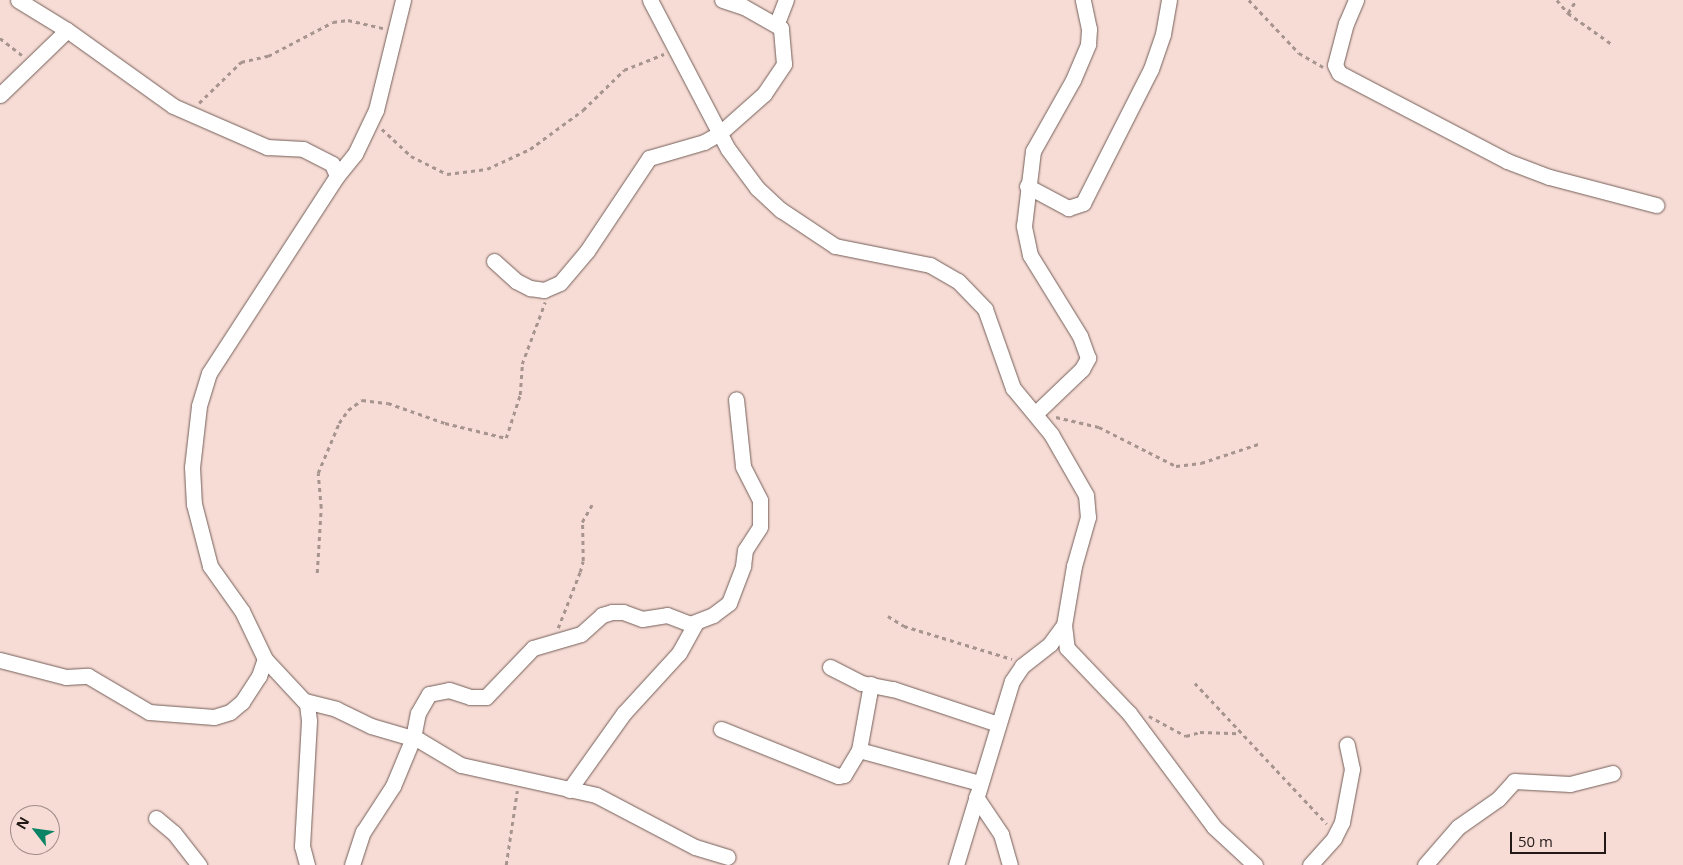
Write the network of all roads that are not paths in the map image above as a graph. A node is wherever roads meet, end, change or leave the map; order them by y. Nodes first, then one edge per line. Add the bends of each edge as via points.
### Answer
1 (18, 0) edge
2 (403, 0) edge
3 (650, 0) edge
4 (722, 0) edge
5 (786, 0) edge
6 (1083, 0) edge
7 (1169, 0) edge
8 (1356, 0) edge
9 (777, 24) junction
10 (67, 30) junction
11 (0, 95) edge
12 (720, 133) junction
13 (337, 176) junction
14 (1027, 186) junction
15 (1656, 205) dead end
16 (494, 261) dead end
17 (736, 399) dead end
18 (1037, 413) junction
19 (696, 622) junction
20 (1064, 625) junction
21 (265, 659) junction
22 (0, 660) edge
23 (830, 667) dead end
24 (871, 684) junction
25 (306, 701) junction
26 (998, 724) junction
27 (721, 729) dead end
28 (413, 738) junction
29 (1346, 745) dead end
30 (859, 750) junction
31 (1613, 773) dead end
32 (569, 790) junction
33 (978, 790) junction
34 (156, 818) dead end
35 (728, 858) dead end
36 (199, 865) edge
37 (307, 865) edge
38 (352, 865) edge
39 (956, 865) edge
40 (1010, 865) edge
41 (1255, 865) edge
42 (1310, 865) edge
43 (1425, 865) edge

1 - 10 street
2 - 13 street via 397,34 372,121 355,154
3 - 12 street
4 - 9 street
5 - 9 street
6 - 14 street via 1089,29 1088,44 1073,80 1033,151
7 - 14 street via 1164,34 1152,69 1083,203 1068,208
8 - 15 street via 1346,23 1336,70 1507,161 1549,177
9 - 12 street via 785,43 782,69 751,108
10 - 11 street
10 - 13 street via 147,89 185,111 267,147 303,149 332,164
12 - 16 street via 704,142 649,158 587,251 565,279 552,287 530,288 516,281
12 - 18 street via 757,188 781,210 824,240 843,249 923,262 958,281 985,309 1013,388
13 - 21 street via 209,373 195,431 192,484 204,551 210,566 251,626
14 - 18 street via 1024,226 1027,248 1088,354 1082,369
17 - 19 street via 743,466 760,500 760,527 744,550 743,566 731,601
18 - 20 street via 1082,488 1088,508
19 - 28 street via 689,624 660,614 642,619 617,611 602,615 581,634 533,648 486,697 470,697 449,690 429,694 418,713
19 - 32 street via 679,652 624,714
20 - 26 street via 1012,682
20 - 41 street via 1065,642 1071,656 1129,714 1214,827
21 - 22 street via 259,676 242,702 230,712 214,717 149,712 88,676 66,677
21 - 25 street
23 - 24 street
24 - 26 street
24 - 30 street
25 - 28 street
25 - 37 street via 309,721 302,846
26 - 33 street
27 - 30 street via 838,776 846,774
28 - 32 street via 461,765
28 - 38 street via 393,786 363,832
29 - 42 street via 1352,769 1351,791 1335,836
30 - 33 street
31 - 43 street via 1570,784 1514,781 1498,799 1458,827
32 - 35 street via 607,799 682,840
33 - 39 street
33 - 40 street via 1002,834
34 - 36 street via 174,833

